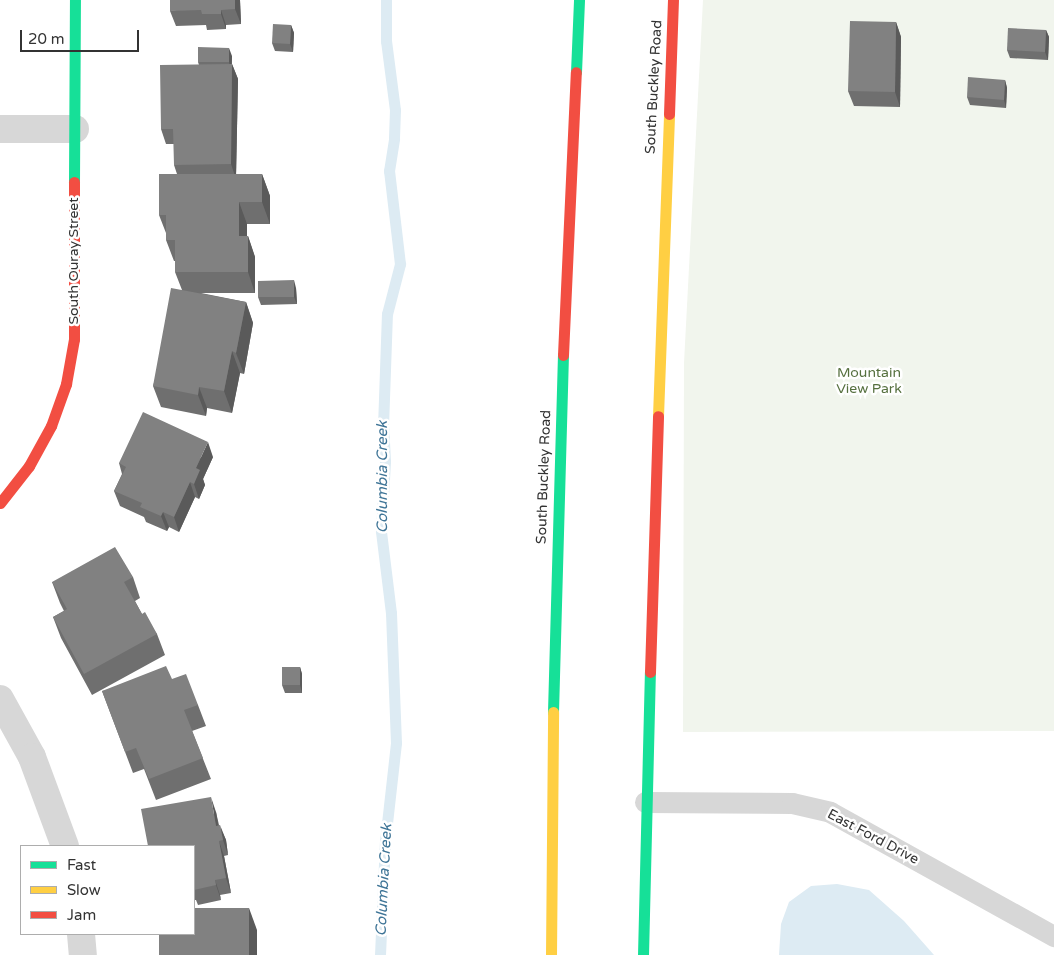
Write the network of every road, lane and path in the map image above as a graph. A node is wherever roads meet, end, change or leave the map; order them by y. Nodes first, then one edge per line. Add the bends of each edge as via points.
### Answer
1 (75, 0) edge
2 (579, 0) edge
3 (673, 0) edge
4 (0, 129) edge
5 (75, 129) junction
6 (0, 503) edge
7 (0, 699) edge
8 (645, 802) junction
9 (65, 845) edge
10 (81, 935) edge
11 (1054, 936) edge
12 (83, 955) edge
13 (551, 955) edge
14 (643, 955) edge

1 - 5 main road, South Ouray Street
2 - 13 main road, South Buckley Road via 563,360 551,768
3 - 8 main road, South Buckley Road
4 - 5 street
5 - 6 main road, South Ouray Street via 74,339 66,384 50,426 29,466
7 - 9 street via 32,757
8 - 11 lane, East Ford Drive via 792,803 830,812
8 - 14 main road, South Buckley Road
10 - 12 street

